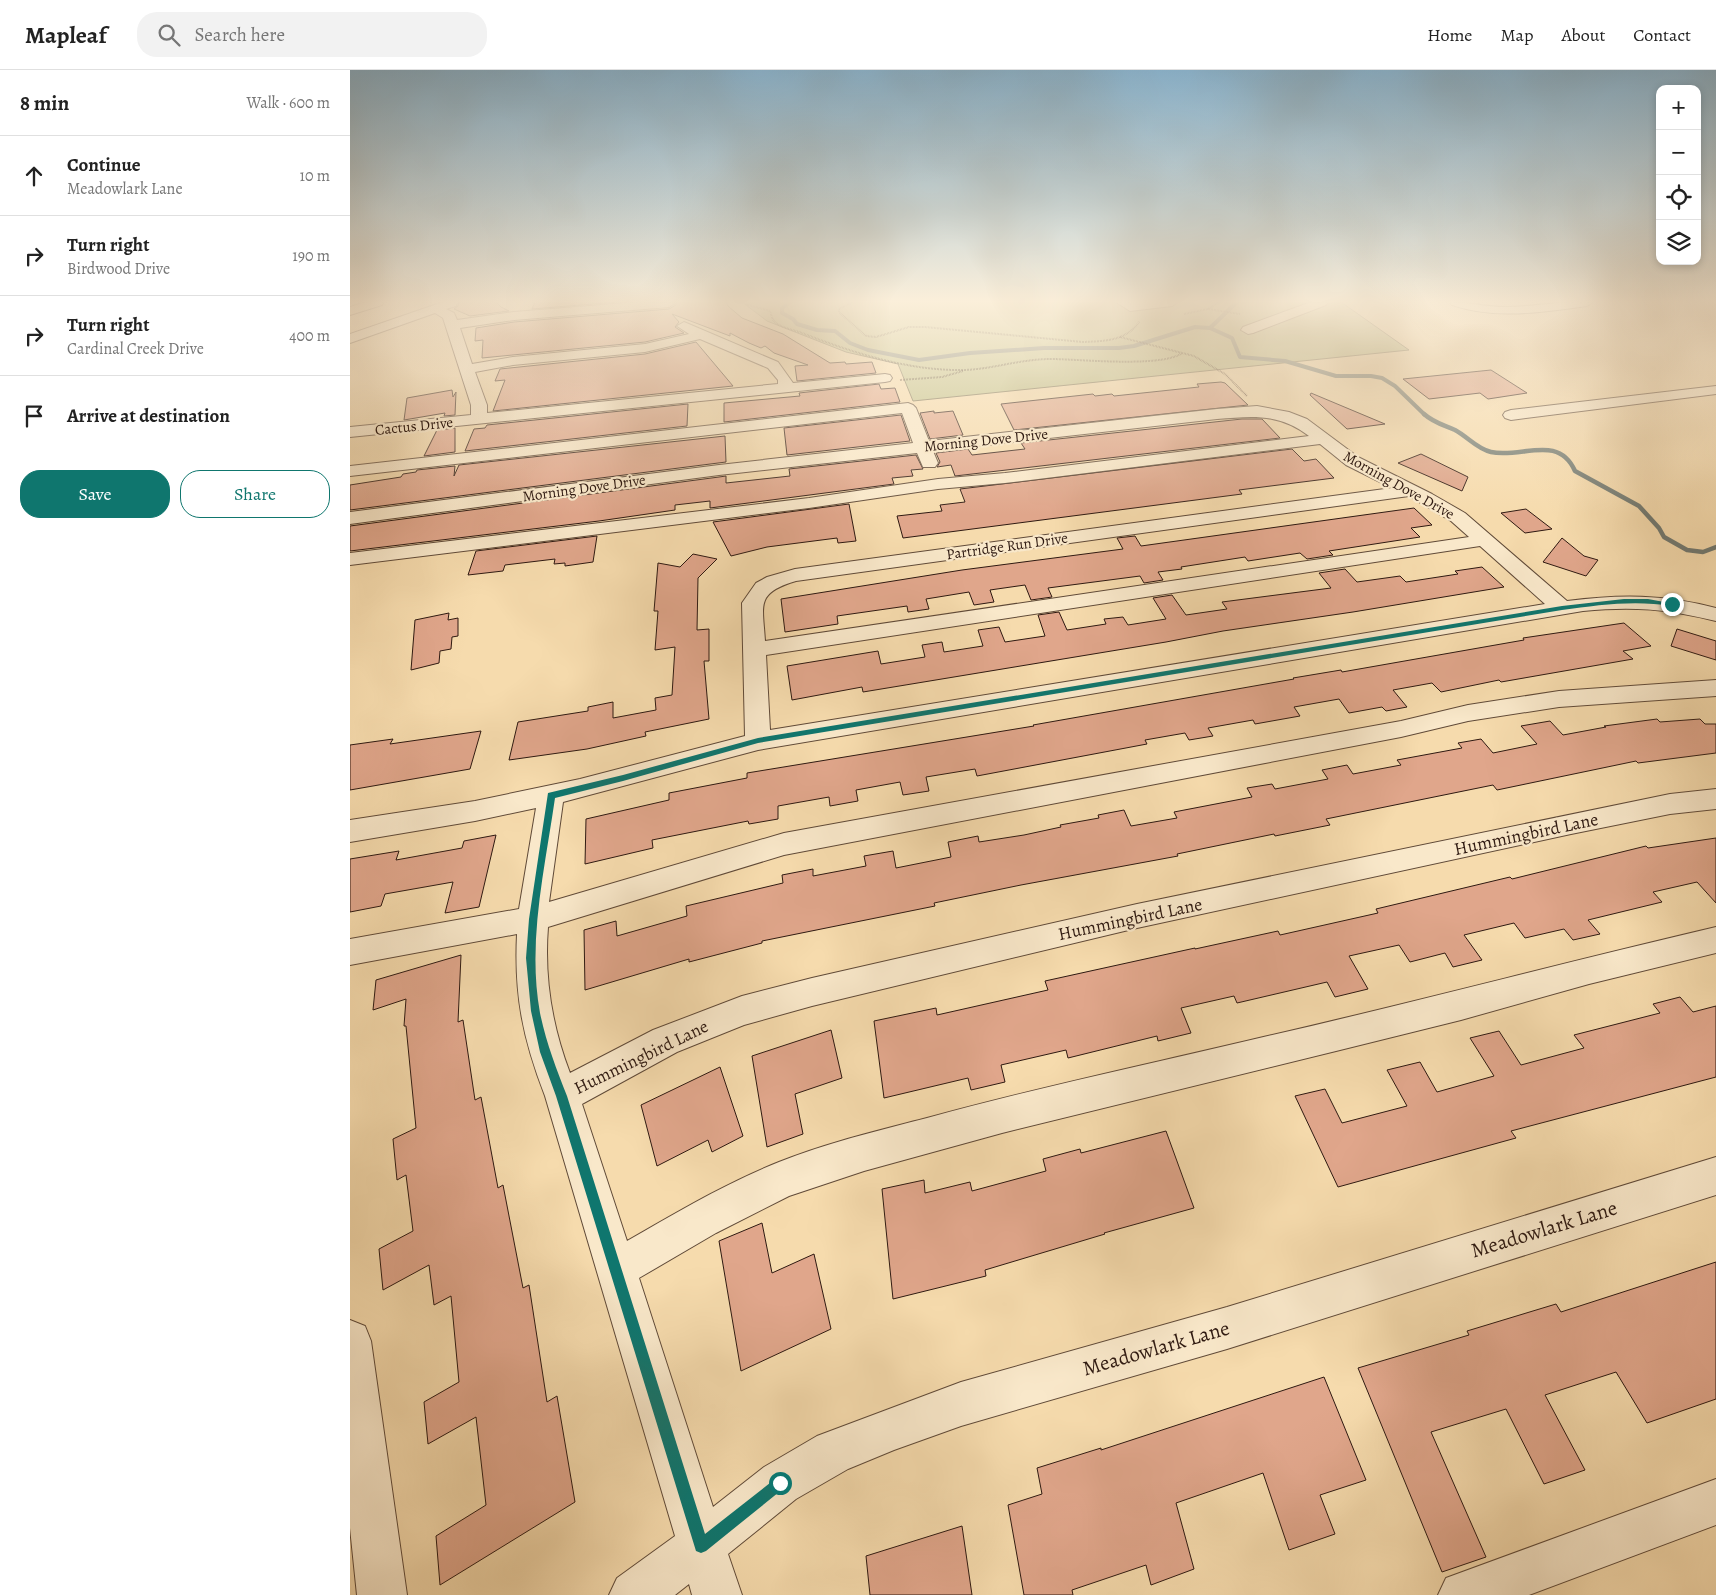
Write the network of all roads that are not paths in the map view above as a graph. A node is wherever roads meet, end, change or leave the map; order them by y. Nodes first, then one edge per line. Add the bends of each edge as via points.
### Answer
1 (468, 373) edge
2 (779, 373) edge
3 (883, 379) road end
4 (786, 388) junction
5 (1716, 390) edge
6 (1511, 415) dead end
7 (477, 419) junction
8 (350, 432) edge
9 (1324, 439) junction
10 (755, 446) junction
11 (923, 447) junction
12 (350, 471) edge
13 (938, 484) junction
14 (1409, 491) junction
15 (350, 518) edge
16 (1485, 540) junction
17 (350, 559) edge
18 (1562, 608) junction
19 (1716, 615) edge
20 (754, 650) junction
21 (1716, 688) edge
22 (758, 741) junction
23 (551, 796) junction
24 (1716, 799) edge
25 (350, 831) edge
26 (533, 919) junction
27 (1716, 940) edge
28 (350, 952) edge
29 (562, 1096) junction
30 (1716, 1176) edge
31 (615, 1270) junction
32 (351, 1352) edge
33 (1716, 1502) edge
34 (701, 1546) junction
35 (382, 1595) edge
36 (634, 1595) edge
37 (717, 1595) edge
38 (1463, 1595) edge

1 - 7 street via 479,405
2 - 4 street
3 - 4 street, Cactus Drive
4 - 7 street, Cactus Drive
5 - 6 street
7 - 8 street, Cactus Drive
9 - 11 street, Morning Dove Drive via 1301,422 1264,412 1217,414
9 - 13 street
9 - 14 street, Morning Dove Drive via 1352,461
10 - 11 street, Morning Dove Drive
10 - 11 street via 908,408
10 - 12 street
10 - 15 street, Morning Dove Drive
11 - 13 street
13 - 17 street via 809,503
14 - 16 street, Morning Dove Drive via 1458,517
14 - 20 street, Partridge Run Drive via 777,579 755,593 752,603
16 - 18 street, Morning Dove Drive
16 - 20 street
18 - 19 street via 1648,600
18 - 22 street
20 - 22 street, Partridge Run Drive
21 - 26 street via 1559,699 1477,712 906,820 784,844
22 - 23 street
23 - 25 street
23 - 26 street
24 - 29 street, Hummingbird Lane via 1670,804 1580,822 1137,916 812,992 742,1011 665,1041
26 - 28 street
26 - 29 street via 531,958 535,1011 545,1052
27 - 31 street via 1336,1036 1002,1115 864,1153 782,1179 702,1219
29 - 31 street
30 - 34 street, Meadowlark Lane via 1227,1328 961,1404 894,1428 833,1452 780,1483
31 - 34 street
32 - 35 street
33 - 38 street
34 - 36 street, Meadowlark Lane
34 - 37 street

